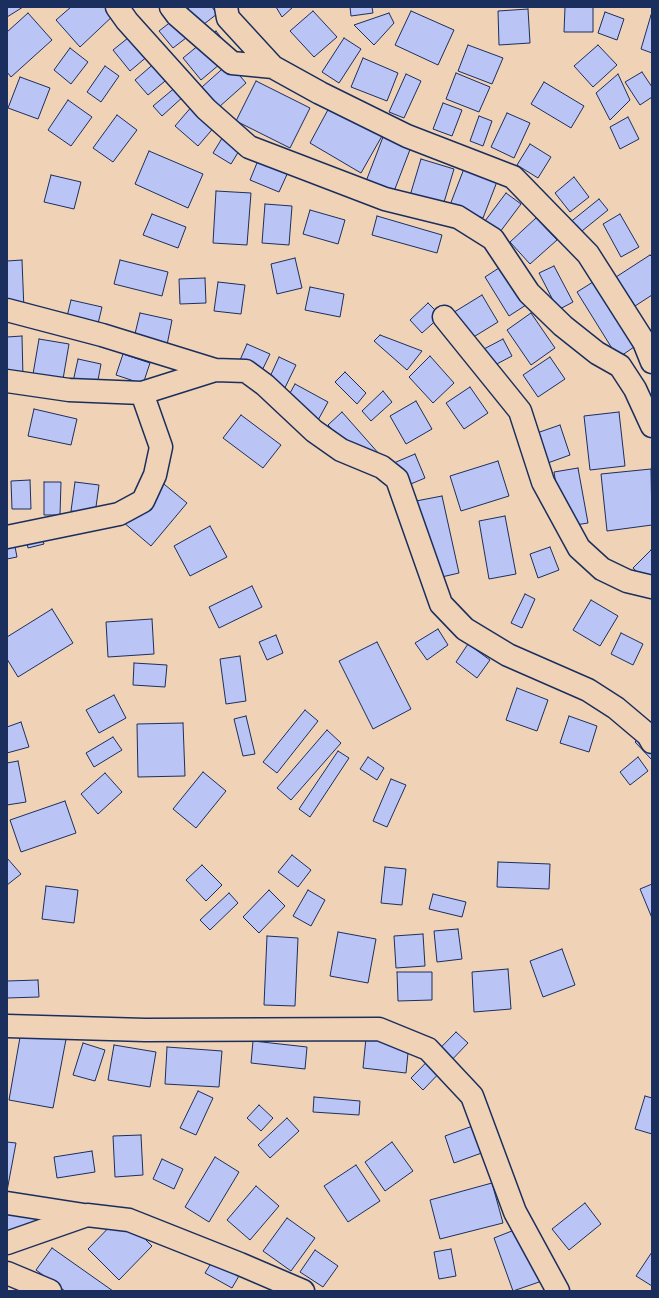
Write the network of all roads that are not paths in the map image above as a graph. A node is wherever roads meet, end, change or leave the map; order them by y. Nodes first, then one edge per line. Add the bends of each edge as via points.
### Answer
1 (117, 7) edge
2 (171, 7) edge
3 (226, 7) edge
4 (273, 67) junction
5 (7, 310) edge
6 (444, 318) dead end
7 (652, 362) edge
8 (215, 370) junction
9 (7, 381) edge
10 (142, 393) junction
11 (652, 426) edge
12 (7, 537) edge
13 (652, 587) edge
14 (652, 742) edge
15 (7, 1026) edge
16 (7, 1203) edge
17 (87, 1215) junction
18 (7, 1243) edge
19 (7, 1272) edge
20 (50, 1291) edge
21 (303, 1291) edge
22 (558, 1291) edge

1 - 11 street via 127,22 196,98 249,147 385,199 458,217 493,239 529,293 597,353 620,366 635,389
2 - 4 street via 232,63
3 - 4 street via 228,18
4 - 7 street via 407,136 513,176 588,254 644,342
5 - 8 street via 102,335
6 - 13 street via 520,411 543,482 579,548 602,569 627,581
8 - 10 street
8 - 14 street via 246,371 314,432 341,450 382,467 397,479 441,604 465,629 508,655 588,690 616,708 648,735
9 - 10 street via 69,390
10 - 12 street via 161,446 155,475 143,501 119,514
15 - 22 street via 145,1030 379,1029 428,1049 472,1096 515,1212
16 - 17 street
17 - 18 street
17 - 21 street via 128,1220
19 - 20 street

